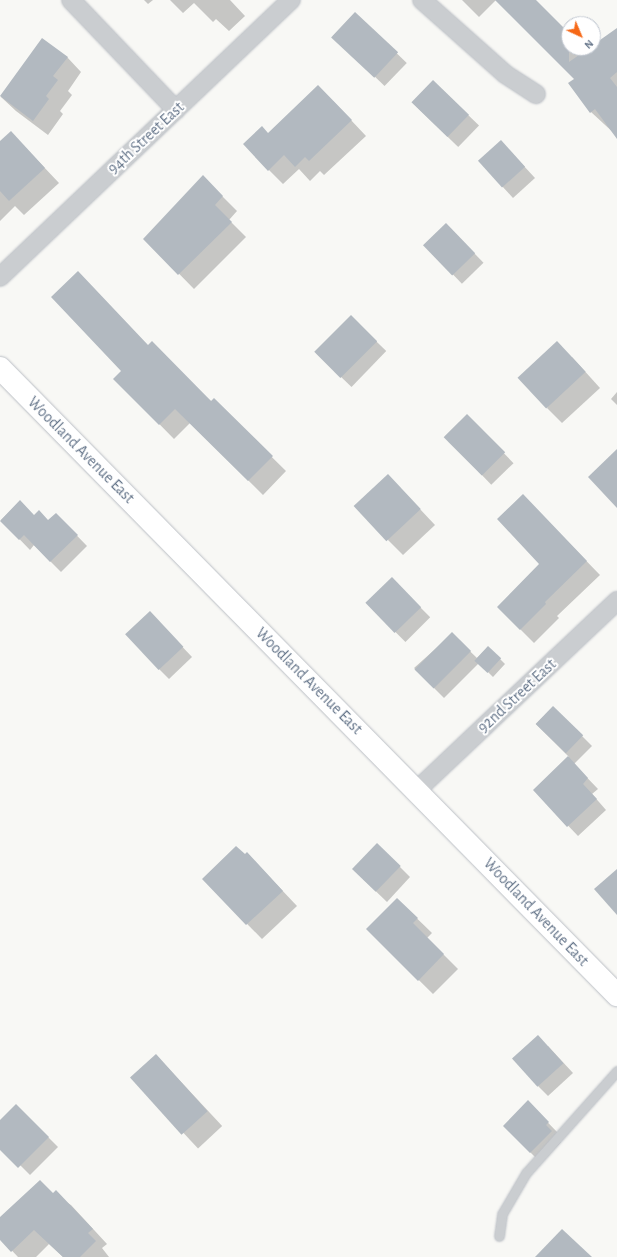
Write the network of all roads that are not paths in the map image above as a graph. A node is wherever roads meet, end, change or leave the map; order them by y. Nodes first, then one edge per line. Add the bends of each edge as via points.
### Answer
1 (71, 0) edge
2 (292, 0) edge
3 (422, 0) edge
4 (536, 94) dead end
5 (176, 110) junction
6 (0, 277) edge
7 (0, 368) edge
8 (617, 600) edge
9 (416, 791) junction
10 (617, 995) edge
11 (617, 1071) edge
12 (499, 1236) dead end

1 - 5 street
2 - 5 street, 94th Street East
3 - 4 street via 506,74
5 - 6 street, 94th Street East
7 - 9 street, Woodland Avenue East
8 - 9 street, 92nd Street East
9 - 10 street, Woodland Avenue East
11 - 12 lane via 526,1173 502,1214

